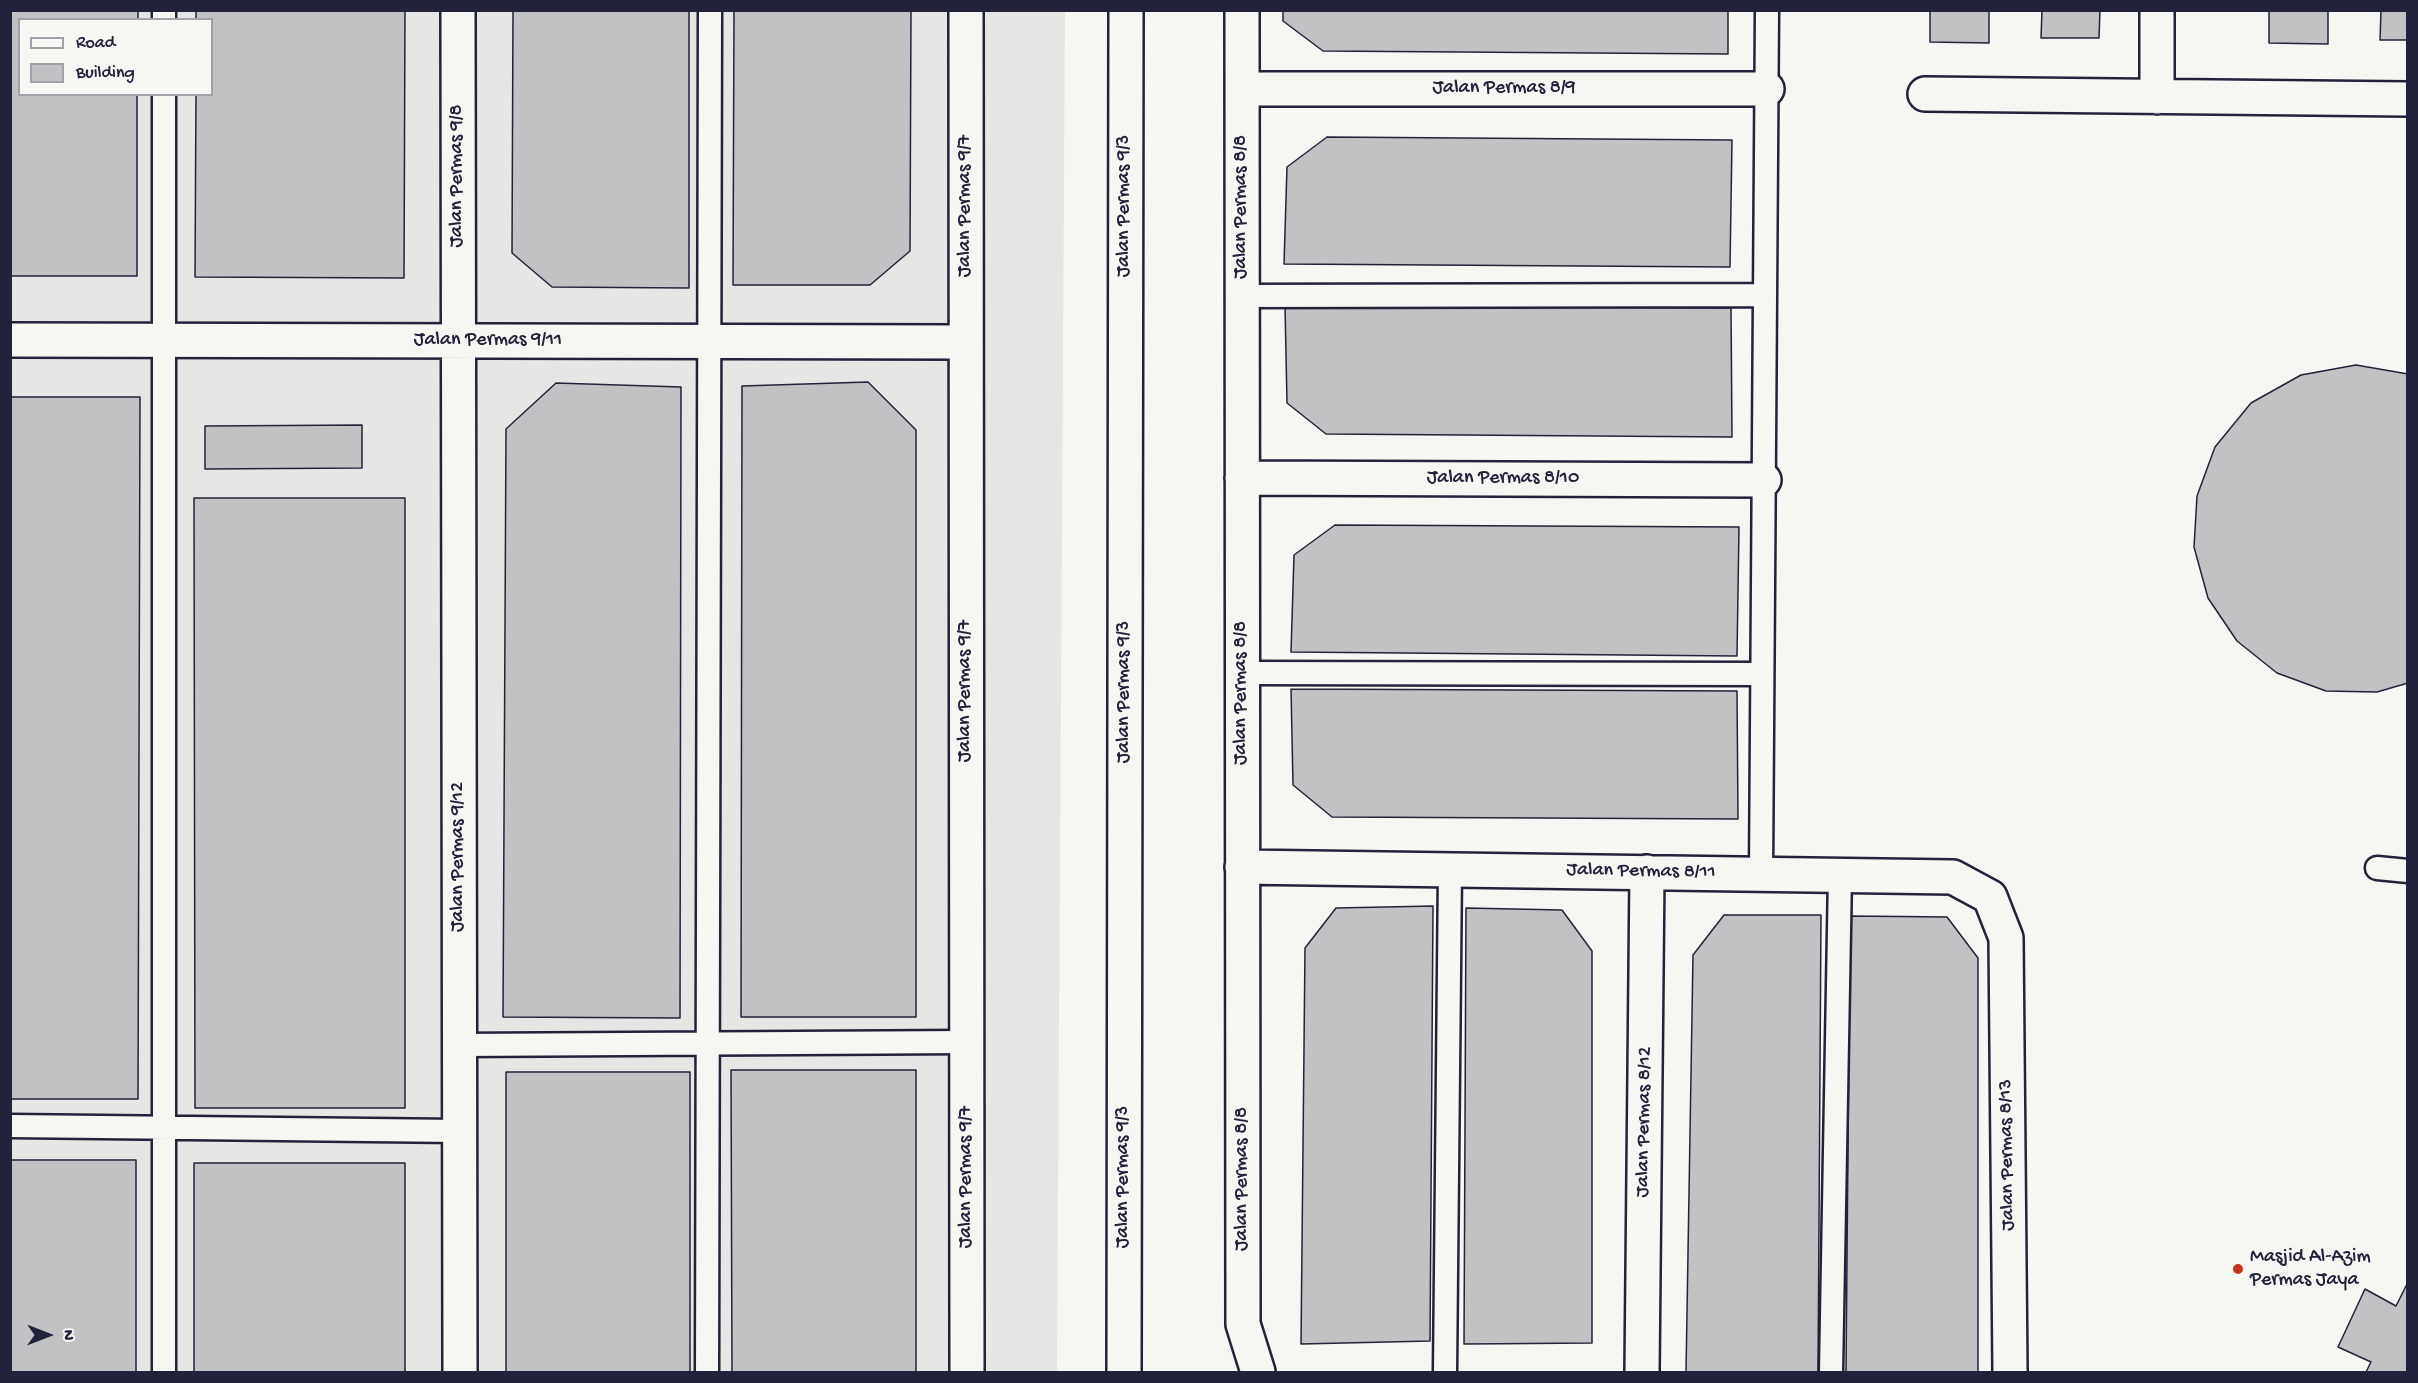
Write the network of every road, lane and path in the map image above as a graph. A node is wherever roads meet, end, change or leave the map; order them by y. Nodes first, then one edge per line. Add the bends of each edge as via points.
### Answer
1 (458, 10) edge
2 (710, 10) edge
3 (966, 10) edge
4 (1126, 10) edge
5 (1242, 10) edge
6 (1767, 10) edge
7 (2157, 10) edge
8 (1242, 89) junction
9 (1767, 89) junction
10 (1924, 94) dead end
11 (164, 96) edge
12 (2157, 97) junction
13 (2408, 99) edge
14 (1765, 295) junction
15 (1242, 296) junction
16 (10, 340) edge
17 (164, 340) junction
18 (458, 341) junction
19 (709, 342) junction
20 (965, 342) junction
21 (1242, 477) junction
22 (1764, 480) junction
23 (1242, 674) junction
24 (1762, 674) junction
25 (1242, 867) junction
26 (2377, 868) dead end
27 (1450, 869) junction
28 (2408, 871) edge
29 (1647, 872) junction
30 (1761, 874) junction
31 (1840, 874) junction
32 (2006, 938) joint
33 (967, 1042) junction
34 (708, 1044) junction
35 (459, 1045) junction
36 (10, 1126) edge
37 (164, 1128) junction
38 (459, 1131) junction
39 (164, 1372) edge
40 (460, 1372) edge
41 (707, 1372) edge
42 (967, 1372) edge
43 (1124, 1372) edge
44 (1258, 1372) edge
45 (1445, 1372) edge
46 (1642, 1372) edge
47 (1831, 1372) edge
48 (2010, 1372) edge

1 - 18 street, Jalan Permas 9/8
2 - 19 lane
3 - 20 street, Jalan Permas 9/7
4 - 43 street, Jalan Permas 9/3
5 - 8 street, Jalan Permas 8/8
6 - 9 lane
7 - 12 street
8 - 9 street, Jalan Permas 8/9
8 - 15 street, Jalan Permas 8/8
9 - 14 lane
10 - 12 street
11 - 17 lane
12 - 13 street
14 - 15 lane
14 - 22 lane
15 - 21 street, Jalan Permas 8/8
16 - 17 street, Jalan Permas 9/11
17 - 18 street, Jalan Permas 9/11
17 - 37 lane
18 - 19 street, Jalan Permas 9/11
18 - 35 street, Jalan Permas 9/12
19 - 20 street, Jalan Permas 9/11
19 - 34 lane
20 - 33 street, Jalan Permas 9/7
21 - 22 street, Jalan Permas 8/10
21 - 23 street, Jalan Permas 8/8
22 - 24 lane
23 - 24 lane
23 - 25 street, Jalan Permas 8/8
24 - 30 lane
25 - 27 street, Jalan Permas 8/11
25 - 44 street, Jalan Permas 8/8 via 1243,1324
26 - 28 lane
27 - 29 street, Jalan Permas 8/11
27 - 45 lane
29 - 30 street, Jalan Permas 8/11
29 - 46 street, Jalan Permas 8/12
30 - 31 street, Jalan Permas 8/11
31 - 32 street, Jalan Permas 8/11 via 1953,877 1990,897
31 - 47 lane
32 - 48 street, Jalan Permas 8/13
33 - 34 lane
33 - 42 street, Jalan Permas 9/7
34 - 35 lane
34 - 41 lane
35 - 38 street, Jalan Permas 9/12
36 - 37 lane
37 - 38 lane
37 - 39 lane
38 - 40 street, Jalan Permas 9/12

